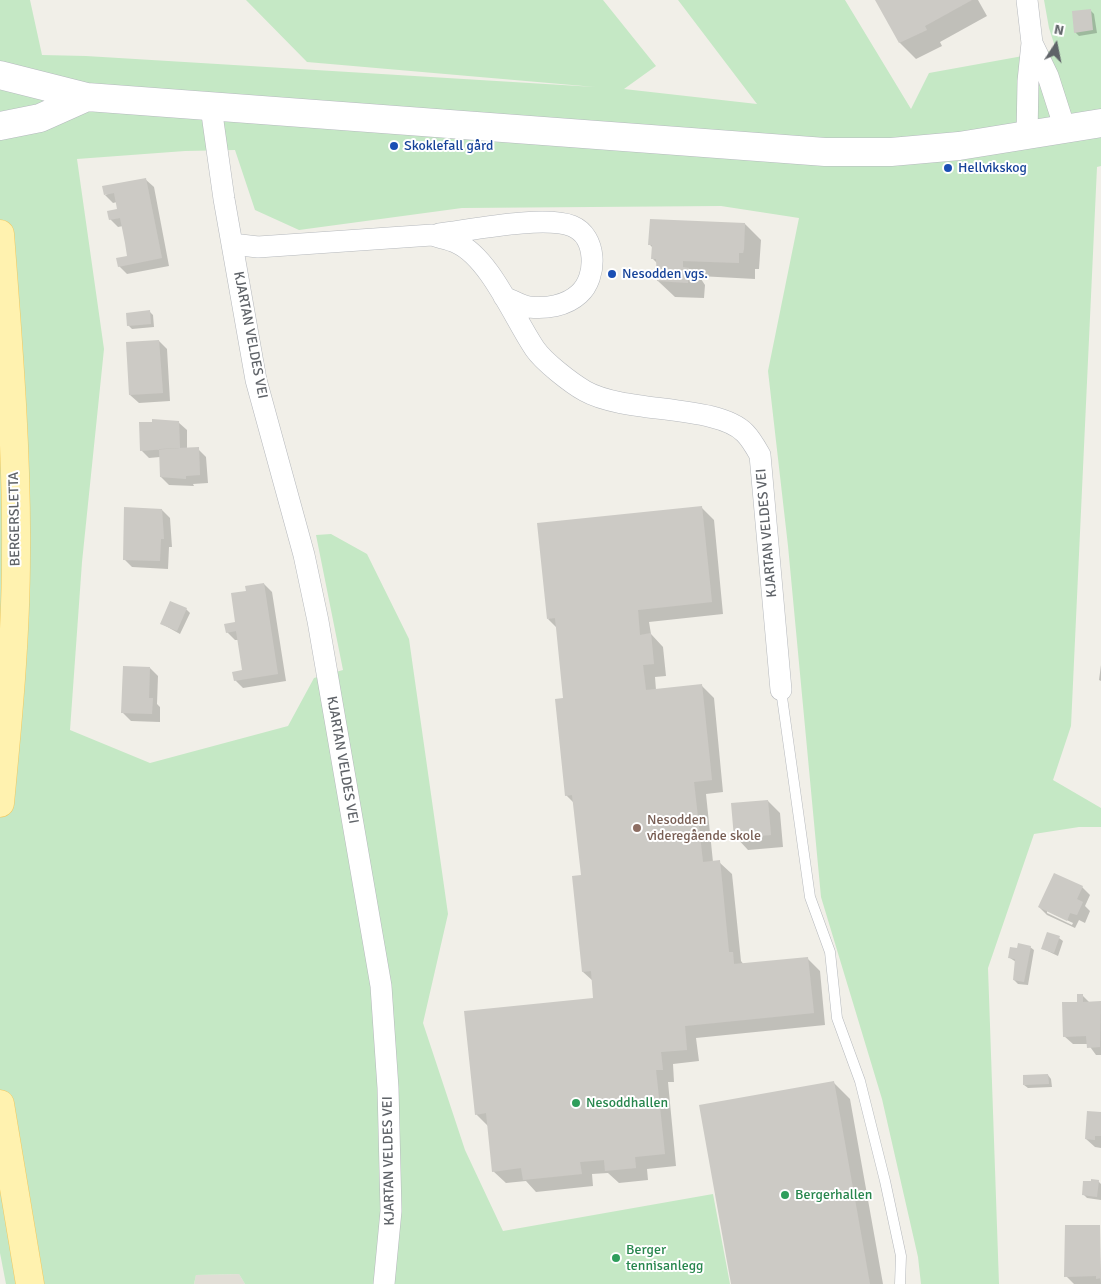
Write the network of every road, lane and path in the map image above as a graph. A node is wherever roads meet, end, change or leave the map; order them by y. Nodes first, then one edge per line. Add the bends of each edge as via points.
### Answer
1 (1026, 0) edge
2 (1032, 43) junction
3 (0, 75) edge
4 (87, 97) junction
5 (211, 107) junction
6 (1101, 123) edge
7 (0, 126) edge
8 (1065, 129) junction
9 (1028, 136) junction
10 (0, 234) edge
11 (432, 235) junction
12 (232, 244) junction
13 (504, 297) junction
14 (780, 690) joint
15 (0, 803) edge
16 (0, 1104) edge
17 (30, 1284) edge
18 (384, 1284) edge
19 (900, 1284) edge

1 - 2 street
2 - 8 street via 1048,76
2 - 9 street
3 - 4 main road
4 - 5 main road
4 - 7 main road via 40,118
5 - 9 main road via 824,152 891,152
5 - 12 street, KJARTAN VELDES VEI
6 - 8 main road
8 - 9 main road
10 - 15 main road, BERGERSLETTA via 13,432 16,553 13,653
11 - 12 street, KJARTAN VELDES VEI via 258,247
11 - 13 street, KJARTAN VELDES VEI via 458,243 479,260
11 - 13 street via 543,222 571,225 586,236 592,259 590,272 580,293 571,301 554,306 527,307
12 - 18 street, KJARTAN VELDES VEI via 256,380 304,555 318,620 381,986 391,1211
13 - 14 street, KJARTAN VELDES VEI via 536,351 583,390 602,399 703,415 732,424 745,432 760,455
14 - 19 lane via 810,897 830,952 837,1018 860,1081 885,1182 901,1256
16 - 17 main road

